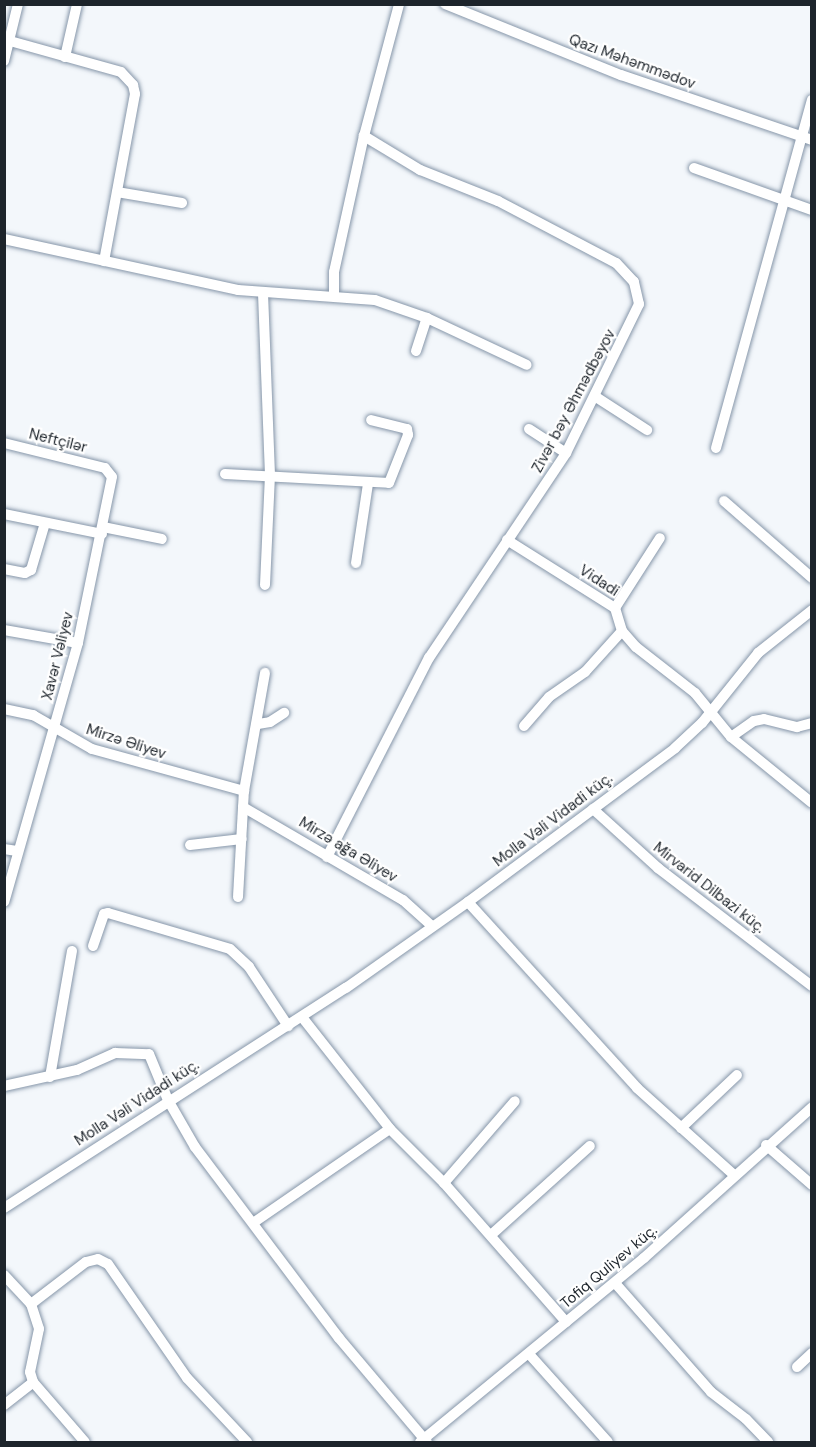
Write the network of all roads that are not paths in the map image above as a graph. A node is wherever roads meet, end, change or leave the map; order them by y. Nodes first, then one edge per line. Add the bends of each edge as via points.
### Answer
1 (18, 4) edge
2 (77, 4) edge
3 (399, 4) edge
4 (445, 4) edge
5 (10, 41) junction
6 (65, 57) junction
7 (4, 61) edge
8 (812, 100) edge
9 (364, 136) junction
10 (807, 138) edge
11 (694, 168) dead end
12 (117, 192) junction
13 (784, 200) junction
14 (182, 203) dead end
15 (812, 210) edge
16 (4, 239) edge
17 (104, 261) junction
18 (263, 293) junction
19 (334, 296) junction
20 (427, 318) junction
21 (416, 351) dead end
22 (527, 365) dead end
23 (596, 397) junction
24 (371, 420) dead end
25 (529, 429) dead end
26 (647, 430) dead end
27 (4, 443) edge
28 (716, 448) dead end
29 (566, 453) junction
30 (105, 468) joint
31 (225, 474) dead end
32 (270, 475) junction
33 (368, 484) junction
34 (724, 501) dead end
35 (4, 514) edge
36 (45, 523) junction
37 (102, 531) junction
38 (660, 538) dead end
39 (162, 539) dead end
40 (507, 540) junction
41 (356, 563) dead end
42 (4, 569) edge
43 (812, 578) edge
44 (265, 585) dead end
45 (615, 608) junction
46 (812, 610) edge
47 (4, 630) edge
48 (622, 631) junction
49 (78, 643) junction
50 (265, 673) dead end
51 (4, 710) edge
52 (711, 712) junction
53 (284, 713) dead end
54 (812, 723) edge
55 (258, 724) junction
56 (524, 726) dead end
57 (54, 728) junction
58 (731, 737) junction
59 (244, 791) junction
60 (812, 803) edge
61 (243, 807) junction
62 (593, 809) junction
63 (242, 839) junction
64 (190, 845) dead end
65 (4, 849) edge
66 (17, 851) junction
67 (327, 857) junction
68 (238, 897) dead end
69 (4, 902) edge
70 (468, 902) junction
71 (432, 926) junction
72 (93, 946) dead end
73 (72, 951) dead end
74 (812, 986) edge
75 (302, 1017) junction
76 (288, 1026) junction
77 (737, 1075) dead end
78 (50, 1077) junction
79 (4, 1086) edge
80 (168, 1100) junction
81 (515, 1101) dead end
82 (812, 1107) edge
83 (681, 1128) junction
84 (390, 1129) junction
85 (766, 1145) junction
86 (590, 1146) dead end
87 (734, 1176) junction
88 (444, 1183) junction
89 (812, 1185) edge
90 (4, 1208) edge
91 (253, 1223) junction
92 (491, 1235) junction
93 (4, 1275) edge
94 (615, 1283) junction
95 (31, 1304) junction
96 (566, 1322) junction
97 (812, 1353) edge
98 (529, 1354) junction
99 (797, 1367) dead end
100 (33, 1382) junction
101 (4, 1405) edge
102 (423, 1441) edge
103 (85, 1443) edge
104 (247, 1443) edge
105 (608, 1443) edge
106 (768, 1443) edge

1 - 5 street
2 - 6 street
3 - 9 street
4 - 10 street, Qazı Məhəmmədov via 621,75
5 - 6 street
5 - 7 street
6 - 12 street via 121,72 133,85 135,94
8 - 10 street
9 - 19 street via 334,272
9 - 23 street, Zivər bəy Əhmədbəyov via 420,170 498,201 626,271 634,282 639,304
10 - 13 street
11 - 13 street
12 - 14 street
12 - 17 street
13 - 15 street
13 - 28 street
16 - 17 street
17 - 18 street
18 - 19 street
18 - 32 street
19 - 20 street via 375,300
20 - 21 street
20 - 22 street
23 - 26 street
23 - 29 street, Zivər bəy Əhmədbəyov
24 - 33 street via 402,426 408,435 393,479 383,485
25 - 29 street
27 - 30 street, Neftçilər
29 - 40 street, Zivər bəy Əhmədbəyov
30 - 37 street, Xavər Vəliyev via 112,477
31 - 32 street
32 - 33 street
32 - 44 street
33 - 41 street
34 - 43 street
35 - 36 street
36 - 37 street
36 - 42 street via 31,570 25,573
37 - 39 street
37 - 49 street, Xavər Vəliyev
38 - 45 street
40 - 45 street, Vidadi
40 - 67 street, Zivər bəy Əhmədbəyov via 429,658
45 - 48 street, Vidadi
46 - 52 street, Molla Vəli Vidadi küç. via 758,653
47 - 49 street
48 - 52 street
48 - 56 street via 585,672 549,697
49 - 57 street, Xavər Vəliyev
50 - 55 street
51 - 57 street, Mirzə Əliyev via 33,716
52 - 58 street
52 - 62 street, Molla Vəli Vidadi küç. via 675,748
53 - 55 street
54 - 58 street via 797,727 764,719 754,721
55 - 59 street
57 - 59 street, Mirzə Əliyev via 79,744 112,756
57 - 66 street, Xavər Vəliyev
58 - 60 street
59 - 61 street
61 - 63 street
61 - 67 street, Mirzə ağa Əliyev
62 - 70 street, Molla Vəli Vidadi küç.
62 - 74 street, Mirvarid Dilbazi küç. via 658,868
63 - 64 street
63 - 68 street
65 - 66 street
66 - 69 street, Xavər Vəliyev
67 - 71 street, Mirzə ağa Əliyev via 403,900
70 - 71 street, Molla Vəli Vidadi küç.
70 - 83 street via 637,1088
71 - 75 street, Molla Vəli Vidadi küç.
72 - 76 street via 108,913 230,949 249,967
73 - 78 street
75 - 76 street, Molla Vəli Vidadi küç.
75 - 84 street
76 - 80 street, Molla Vəli Vidadi küç.
77 - 83 street
78 - 79 street
78 - 80 street via 115,1053 141,1052 154,1060
80 - 90 street, Molla Vəli Vidadi küç.
80 - 91 street via 195,1147
81 - 88 street
82 - 85 street, Tofiq Quliyev küç.
83 - 87 street
84 - 88 street
84 - 91 street
85 - 87 street, Tofiq Quliyev küç.
85 - 89 street
86 - 92 street
87 - 94 street, Tofiq Quliyev küç.
88 - 92 street
91 - 102 street
92 - 96 street
93 - 95 street
94 - 96 street, Tofiq Quliyev küç.
94 - 106 street via 711,1392 746,1419
95 - 100 street via 39,1329 30,1372
95 - 104 street via 86,1262 98,1259 108,1263 187,1378
96 - 98 street, Tofiq Quliyev küç.
97 - 99 street
98 - 102 street, Tofiq Quliyev küç.
98 - 105 street
100 - 101 street
100 - 103 street

